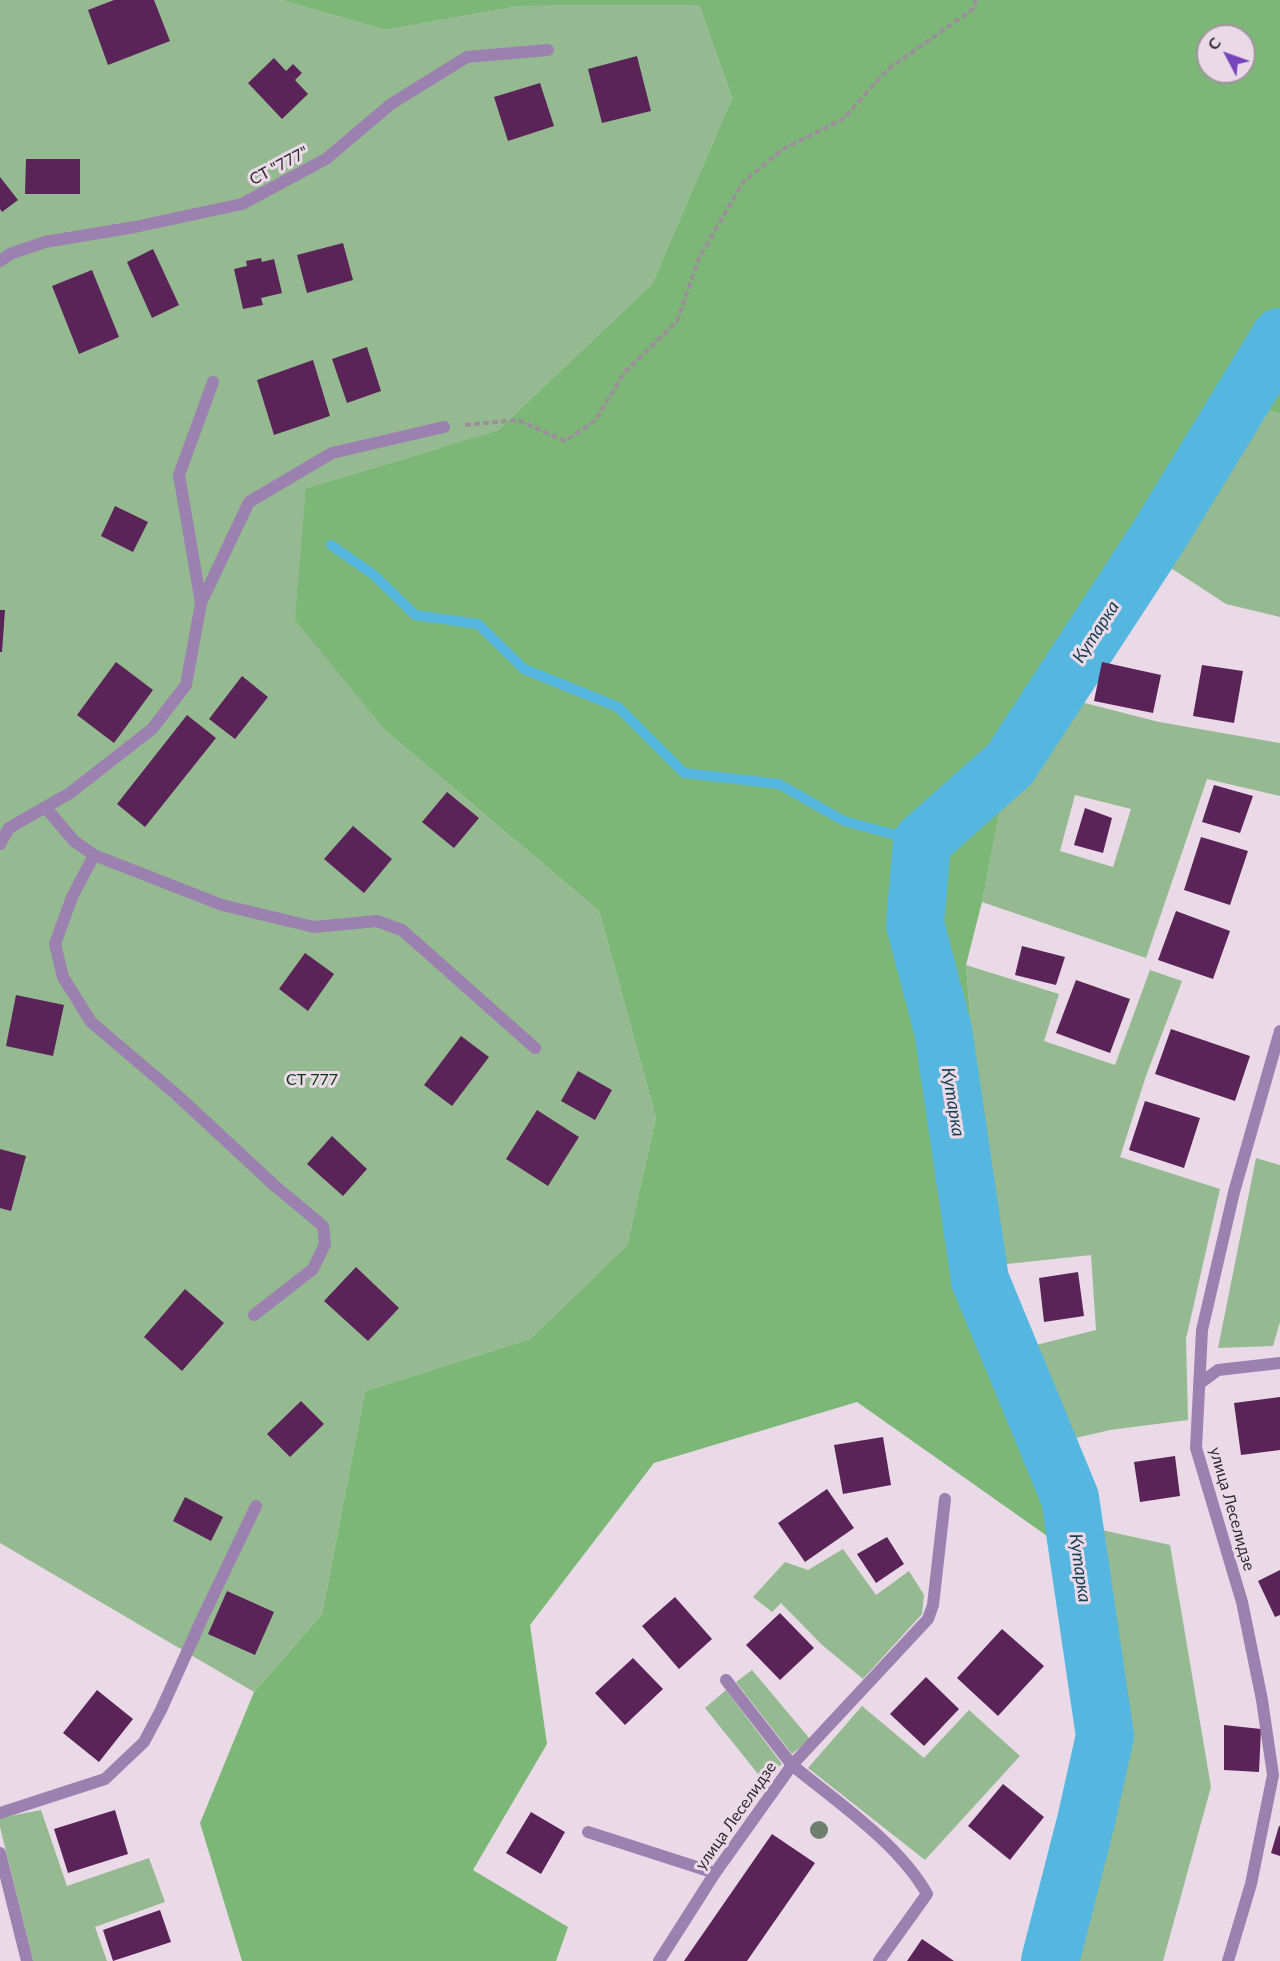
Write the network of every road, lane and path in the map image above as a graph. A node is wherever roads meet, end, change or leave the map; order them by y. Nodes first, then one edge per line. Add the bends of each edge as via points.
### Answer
1 (976, 0) edge
2 (548, 50) dead end
3 (0, 261) edge
4 (213, 382) dead end
5 (444, 427) joint
6 (201, 603) junction
7 (46, 808) junction
8 (0, 844) edge
9 (94, 855) junction
10 (1280, 1031) edge
11 (535, 1048) dead end
12 (254, 1315) dead end
13 (1280, 1363) edge
14 (1199, 1384) junction
15 (945, 1499) dead end
16 (256, 1506) dead end
17 (726, 1680) dead end
18 (792, 1765) junction
19 (0, 1813) edge
20 (588, 1832) dead end
21 (0, 1853) edge
22 (716, 1873) junction
23 (27, 1961) edge
24 (659, 1961) edge
25 (879, 1961) edge
26 (1228, 1961) edge

1 - 5 path via 973,9 886,70 843,119 783,149 742,182 699,258 677,321 624,373 596,422 565,441 518,420
2 - 3 street, СТ "777" via 467,57 391,104 326,159 242,204 45,242
4 - 6 street via 179,475
5 - 6 street via 332,453 249,502
6 - 7 street via 186,685 152,729
7 - 8 street via 9,828
7 - 9 street via 74,841
9 - 11 street via 233,908 314,927 377,921 402,930
9 - 12 street via 72,897 55,944 63,977 91,1022 323,1226 325,1244 313,1269
10 - 14 street, улица Леселидзе via 1223,1238 1202,1330
13 - 14 street via 1218,1370
14 - 26 street, улица Леселидзе via 1196,1448 1242,1602 1274,1775 1251,1884
15 - 18 street via 928,1619
16 - 19 street via 144,1742 105,1779
17 - 18 street
18 - 22 street, улица Леселидзе
18 - 25 street, улица Леселидзе via 888,1844 927,1894
20 - 22 street
21 - 23 street
22 - 24 street, улица Леселидзе

